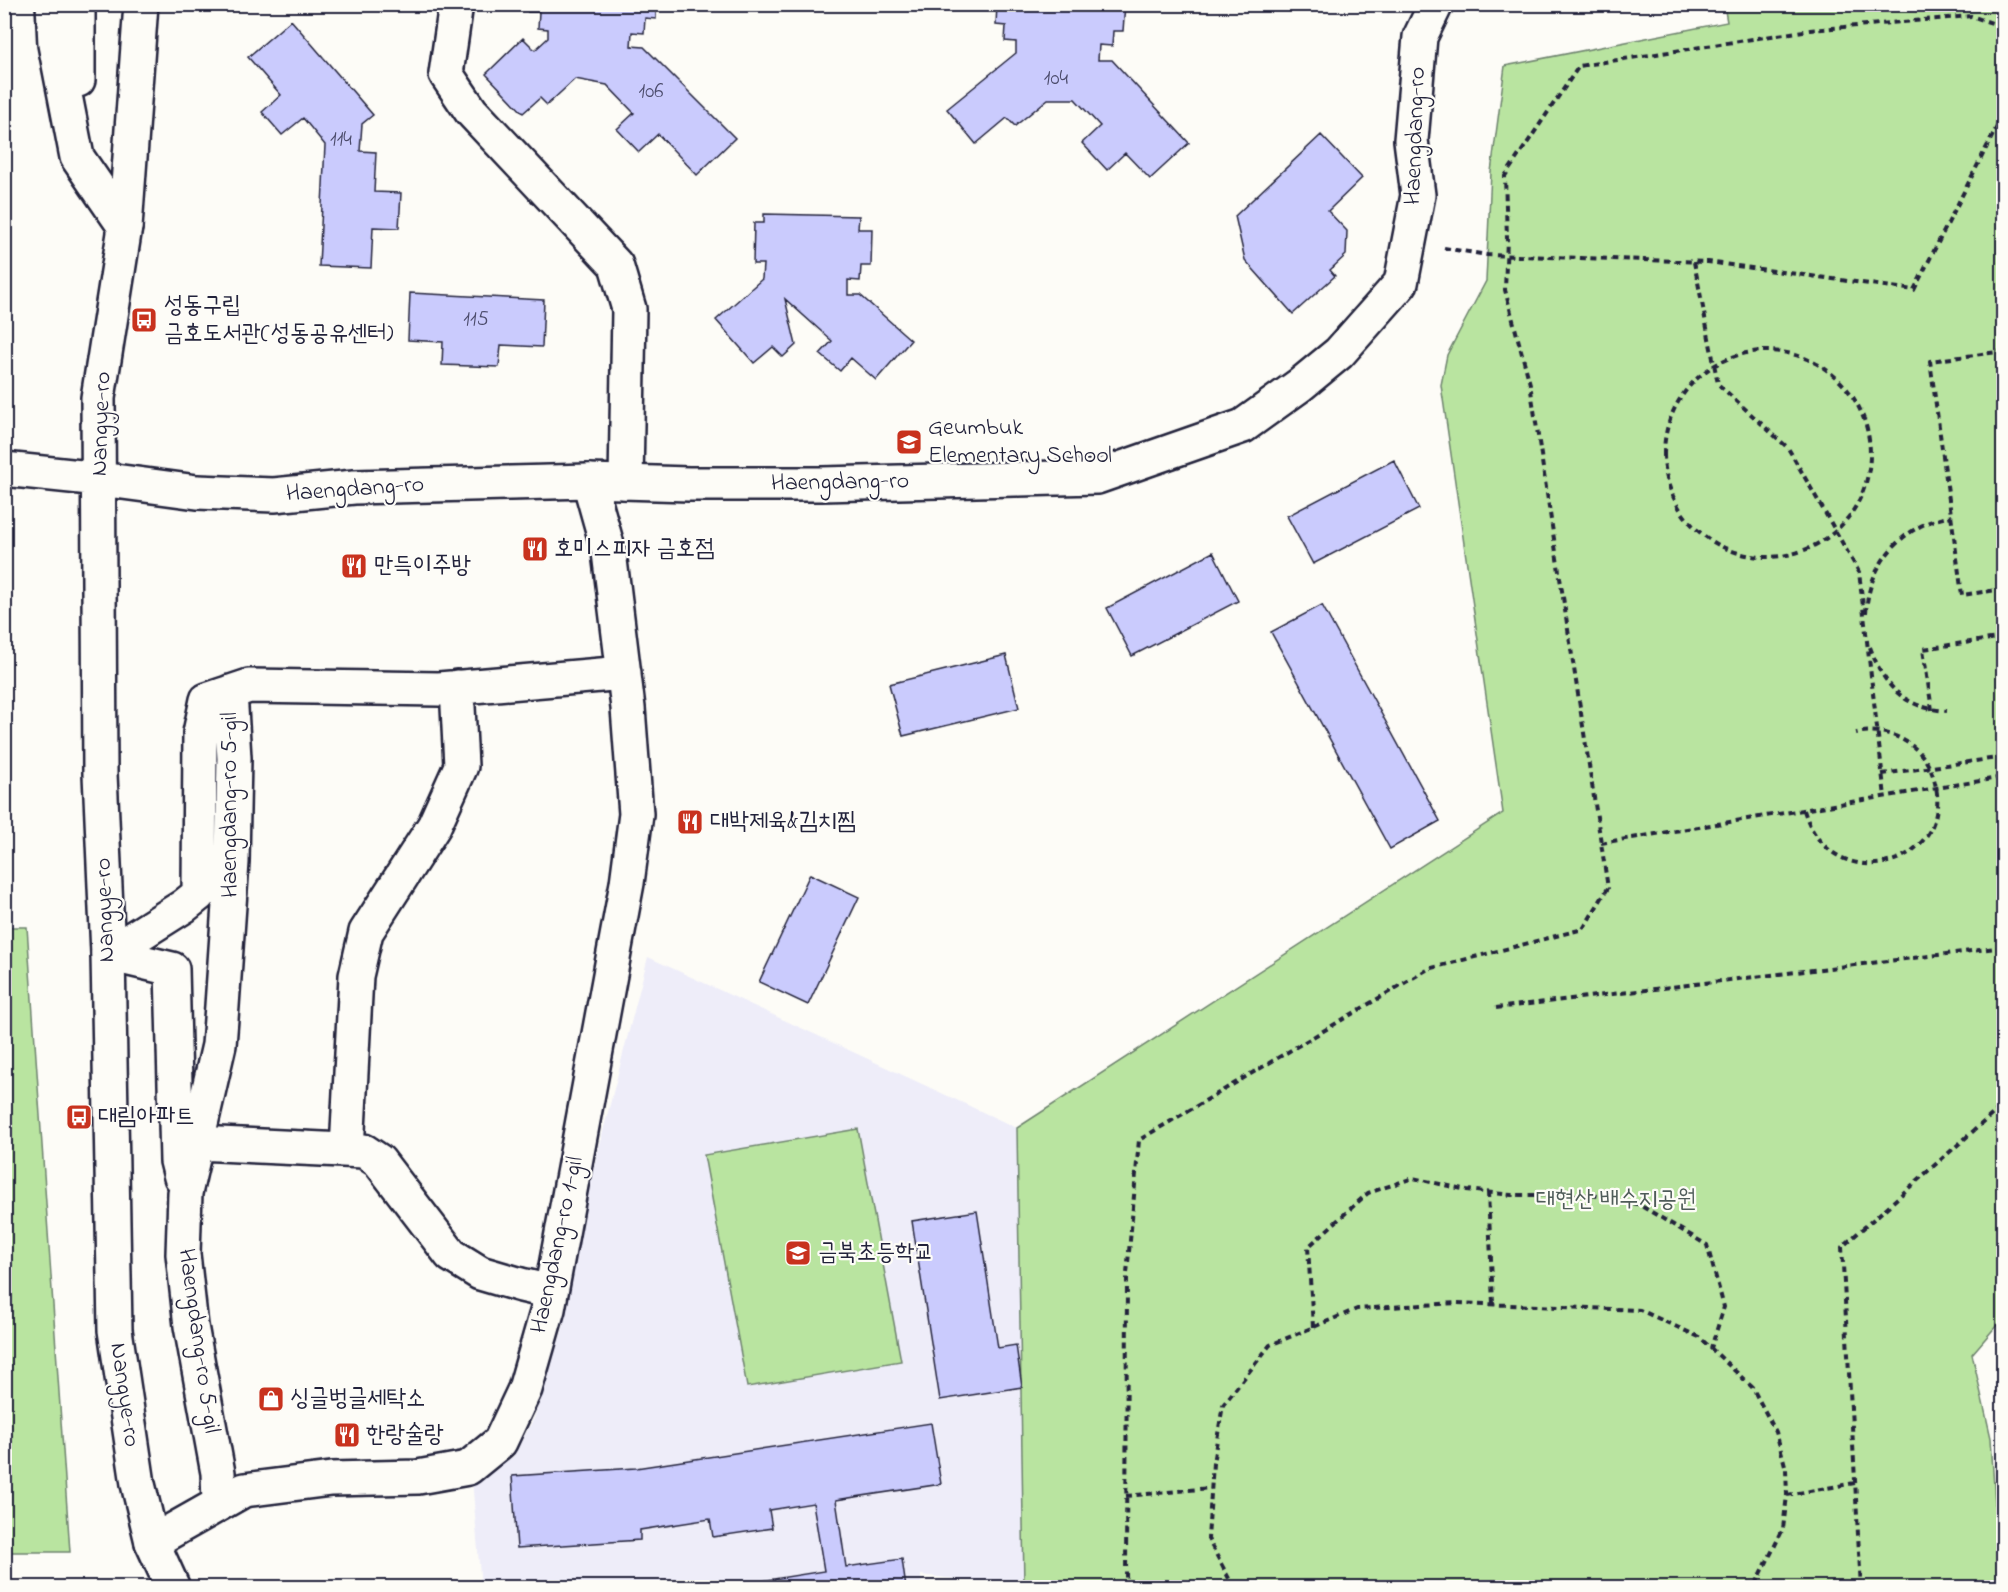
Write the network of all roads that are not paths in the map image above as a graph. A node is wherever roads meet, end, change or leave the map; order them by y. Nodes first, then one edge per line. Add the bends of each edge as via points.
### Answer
1 (53, 4) edge
2 (78, 4) edge
3 (141, 4) edge
4 (456, 4) edge
5 (1436, 4) edge
6 (77, 157) junction
7 (125, 227) junction
8 (4, 470) edge
9 (100, 479) junction
10 (589, 481) junction
11 (626, 482) junction
12 (624, 673) junction
13 (457, 687) junction
14 (230, 692) junction
15 (108, 954) junction
16 (198, 1143) junction
17 (347, 1150) junction
18 (185, 1193) junction
19 (551, 1292) junction
20 (219, 1503) junction
21 (152, 1542) junction
22 (173, 1587) edge

1 - 6 street via 55,44
2 - 6 street
3 - 7 street, Nangye-ro
4 - 11 street via 446,74 471,111 616,265 629,309
5 - 11 street, Haengdang-ro via 1420,37 1411,140 1418,195 1401,283 1339,353 1243,426 1097,477 822,484
6 - 7 street
7 - 9 street, Nangye-ro via 98,398
8 - 9 street, Haengdang-ro
9 - 10 street, Haengdang-ro via 197,492 274,495 354,487
9 - 15 street, Nangye-ro via 100,774
10 - 11 street, Haengdang-ro
10 - 12 street, Haengdang-ro 1-gil via 609,552
12 - 13 street
12 - 19 street, Haengdang-ro 1-gil via 636,814 627,883
13 - 14 street, Haengdang-ro 5-gil via 249,686
13 - 17 street via 461,766 434,826 366,932 356,976
14 - 15 street via 207,700 200,733 199,894
14 - 16 street, Haengdang-ro 5-gil via 234,758 232,862 222,1006 219,1045
15 - 18 street via 172,969 177,1161
15 - 21 street, Nangye-ro via 115,1330 138,1484
16 - 17 street
16 - 18 street, Haengdang-ro 5-gil
17 - 19 street via 364,1151 379,1161 452,1255 480,1272
18 - 20 street, Haengdang-ro 5-gil via 184,1264 191,1326 218,1473
19 - 20 street, Haengdang-ro 1-gil via 525,1389 500,1442 468,1468 418,1477 331,1479 244,1490
20 - 21 street, Haengdang-ro 1-gil
21 - 22 street, Nangye-ro

